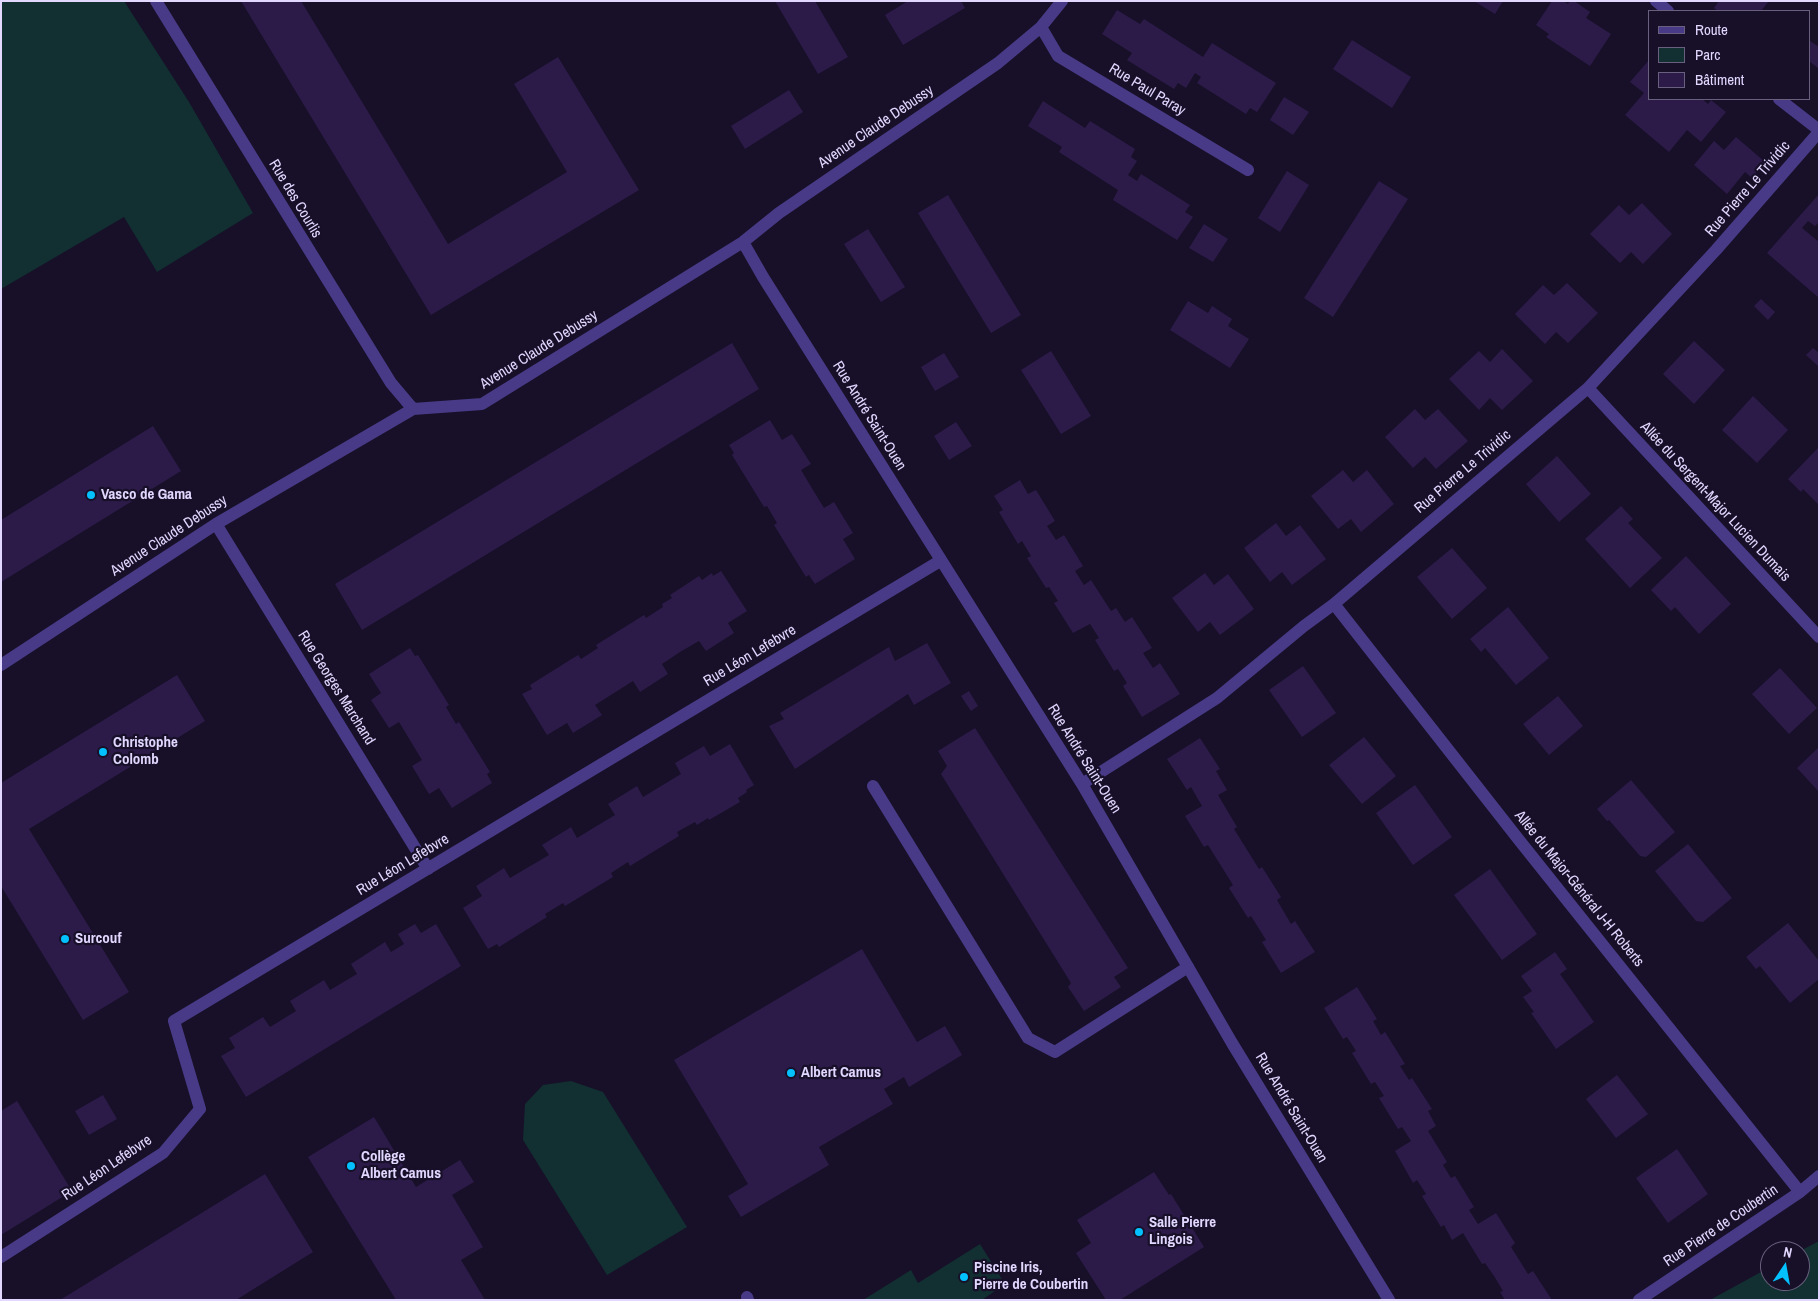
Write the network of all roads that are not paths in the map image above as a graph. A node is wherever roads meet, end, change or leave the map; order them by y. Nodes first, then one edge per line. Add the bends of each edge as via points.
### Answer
1 (156, 1) edge
2 (1062, 1) edge
3 (1656, 1) edge
4 (1667, 10) edge
5 (1041, 27) junction
6 (1780, 100) edge
7 (1819, 131) edge
8 (1248, 170) dead end
9 (743, 242) junction
10 (1588, 388) junction
11 (413, 409) junction
12 (216, 524) junction
13 (940, 560) junction
14 (1334, 604) junction
15 (1819, 637) edge
16 (1, 665) edge
17 (1082, 784) junction
18 (874, 786) dead end
19 (428, 869) junction
20 (1188, 967) junction
21 (1819, 1176) edge
22 (1800, 1192) junction
23 (1, 1257) edge
24 (1389, 1300) edge
25 (1639, 1300) edge

1 - 11 street, Rue des Courlis via 321,272 391,383
2 - 5 street, Avenue Claude Debussy
3 - 4 street
5 - 8 street, Rue Paul Paray via 1058,56
5 - 9 street, Avenue Claude Debussy via 998,63 779,212
6 - 7 street
7 - 10 street, Rue Pierre Le Trividic via 1716,250
9 - 11 street, Avenue Claude Debussy via 482,404
9 - 13 street, Rue André Saint-Ouen
10 - 14 street, Rue Pierre Le Trividic
10 - 15 street, Allée du Sergent-Major Lucien Dumais
11 - 12 street, Avenue Claude Debussy
12 - 16 street, Avenue Claude Debussy
12 - 19 street, Rue Georges Marchand
13 - 17 street, Rue André Saint-Ouen
13 - 19 street, Rue Léon Lefebvre
14 - 17 street, Rue Pierre Le Trividic via 1217,698
14 - 22 street, Allée du Major-Général J-H Roberts
17 - 20 street, Rue André Saint-Ouen
18 - 20 street via 1028,1038 1055,1052
19 - 23 street, Rue Léon Lefebvre via 174,1021 200,1109 163,1152
20 - 24 street, Rue André Saint-Ouen
21 - 22 street, Rue Pierre de Coubertin
22 - 25 street, Rue Pierre de Coubertin

